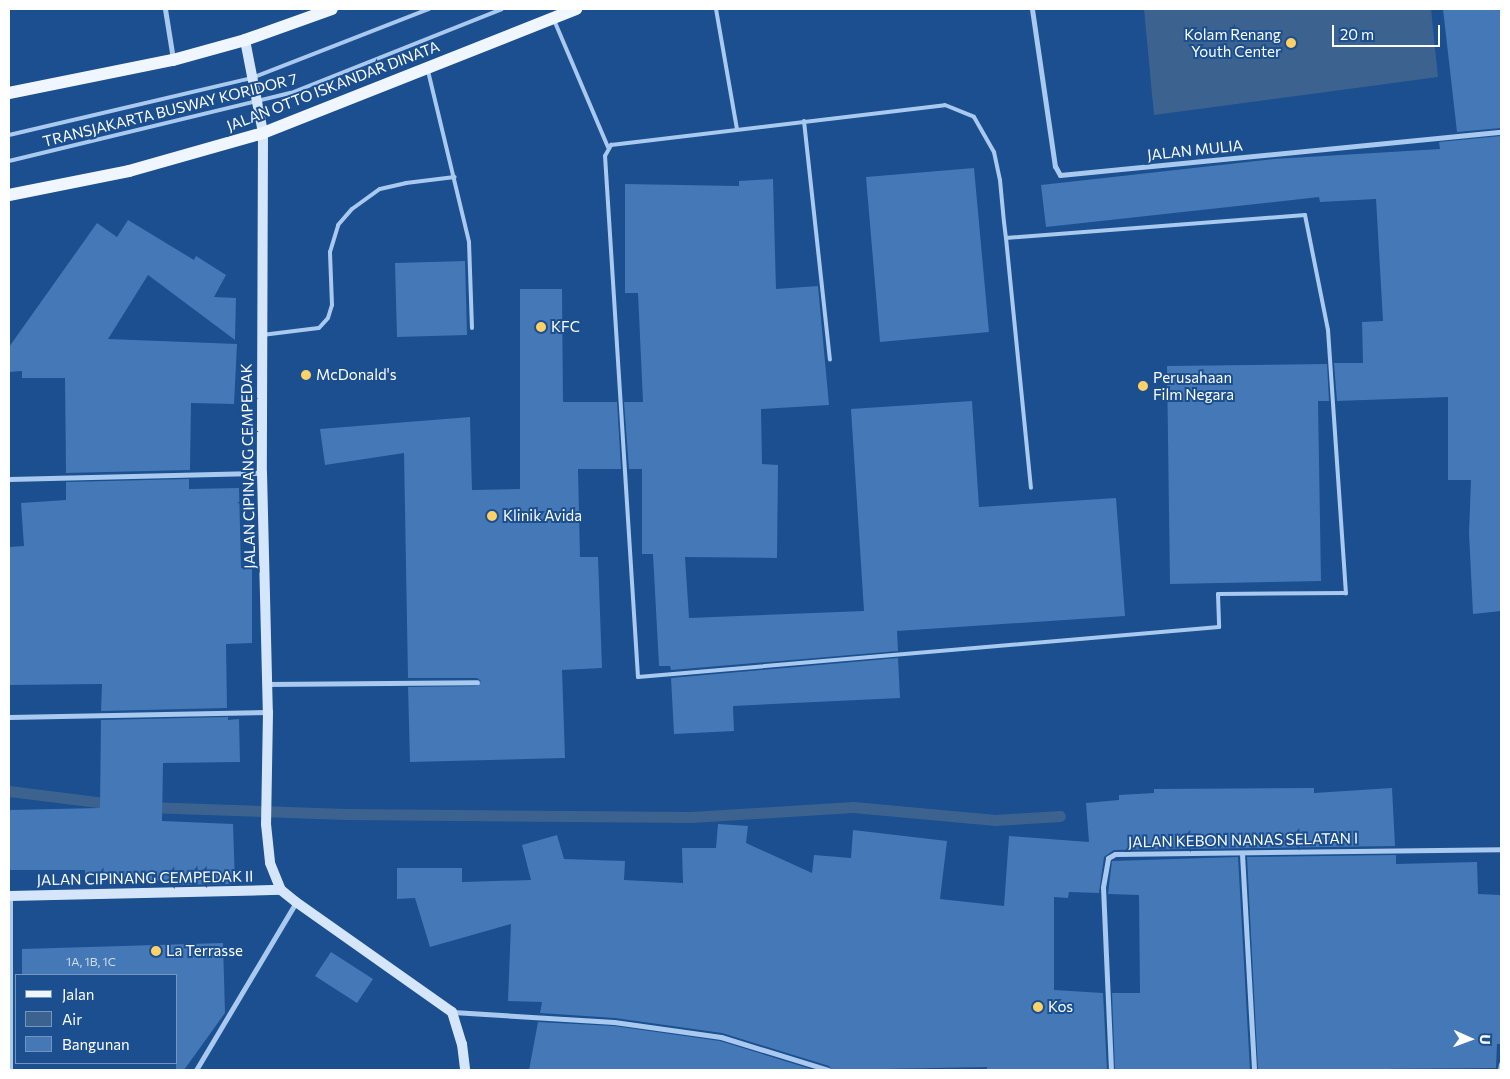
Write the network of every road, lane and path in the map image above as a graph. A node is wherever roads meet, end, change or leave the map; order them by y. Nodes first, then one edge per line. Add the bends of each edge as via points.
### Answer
1 (165, 9) edge
2 (332, 9) edge
3 (429, 9) edge
4 (502, 9) edge
5 (576, 9) edge
6 (716, 9) edge
7 (1032, 9) edge
8 (553, 18) junction
9 (245, 40) junction
10 (173, 60) junction
11 (428, 68) junction
12 (252, 78) junction
13 (9, 94) edge
14 (257, 103) junction
15 (804, 121) junction
16 (737, 129) junction
17 (1501, 132) edge
18 (263, 133) junction
19 (9, 134) edge
20 (608, 147) junction
21 (9, 161) edge
22 (456, 177) junction
23 (9, 195) edge
24 (1006, 238) junction
25 (472, 328) dead end
26 (262, 335) junction
27 (830, 360) dead end
28 (262, 473) junction
29 (9, 478) edge
30 (1031, 488) dead end
31 (477, 682) dead end
32 (267, 684) junction
33 (268, 712) junction
34 (9, 717) edge
35 (1501, 849) edge
36 (1242, 854) junction
37 (281, 890) junction
38 (9, 896) edge
39 (296, 902) junction
40 (452, 1012) junction
41 (1501, 1064) edge
42 (10, 1070) edge
43 (196, 1070) edge
44 (465, 1070) edge
45 (828, 1070) edge
46 (1110, 1070) edge
47 (1254, 1070) edge
48 (1500, 1070) edge

1 - 10 street
2 - 9 main road
3 - 12 lane, TRANSJAKARTA BUSWAY KORIDOR 7
4 - 14 lane, TRANSJAKARTA BUSWAY KORIDOR 7 via 292,93
5 - 8 main road, JALAN OTTO ISKANDAR DINATA
6 - 16 lane
7 - 17 street, JALAN MULIA via 1055,166 1060,175
8 - 11 main road, JALAN OTTO ISKANDAR DINATA
8 - 20 lane
9 - 10 main road
9 - 12 street, JALAN CIPINANG CEMPEDAK
10 - 13 main road
11 - 18 main road, JALAN OTTO ISKANDAR DINATA
11 - 22 lane
12 - 14 street, JALAN CIPINANG CEMPEDAK
12 - 19 lane, TRANSJAKARTA BUSWAY KORIDOR 7
14 - 18 street, JALAN CIPINANG CEMPEDAK
14 - 21 lane, TRANSJAKARTA BUSWAY KORIDOR 7
15 - 16 lane
15 - 24 lane via 945,105 960,108 979,123 994,152
15 - 27 lane
16 - 20 lane
18 - 23 main road, JALAN OTTO ISKANDAR DINATA via 129,170
18 - 26 street, JALAN CIPINANG CEMPEDAK
20 - 24 lane via 605,156 638,677 1220,628 1218,594 1346,593 1328,330 1306,215
22 - 25 lane via 469,242
22 - 26 lane via 380,189 352,208 338,225 330,252 332,305 328,318 319,328
24 - 30 lane
26 - 28 street, JALAN CIPINANG CEMPEDAK
28 - 29 street
28 - 32 street, JALAN CIPINANG CEMPEDAK
31 - 32 street
32 - 33 street, JALAN CIPINANG CEMPEDAK
33 - 34 street
33 - 37 street, JALAN CIPINANG CEMPEDAK via 266,824 270,863
35 - 36 street, JALAN KEBON NANAS SELATAN I
36 - 46 street, JALAN KEBON NANAS SELATAN I via 1115,854 1108,858 1103,887
36 - 47 street
37 - 38 street, JALAN CIPINANG CEMPEDAK II
37 - 39 street
38 - 42 street
39 - 40 street
39 - 43 street
40 - 44 street via 462,1044
40 - 45 street via 614,1022 722,1037
41 - 48 street

